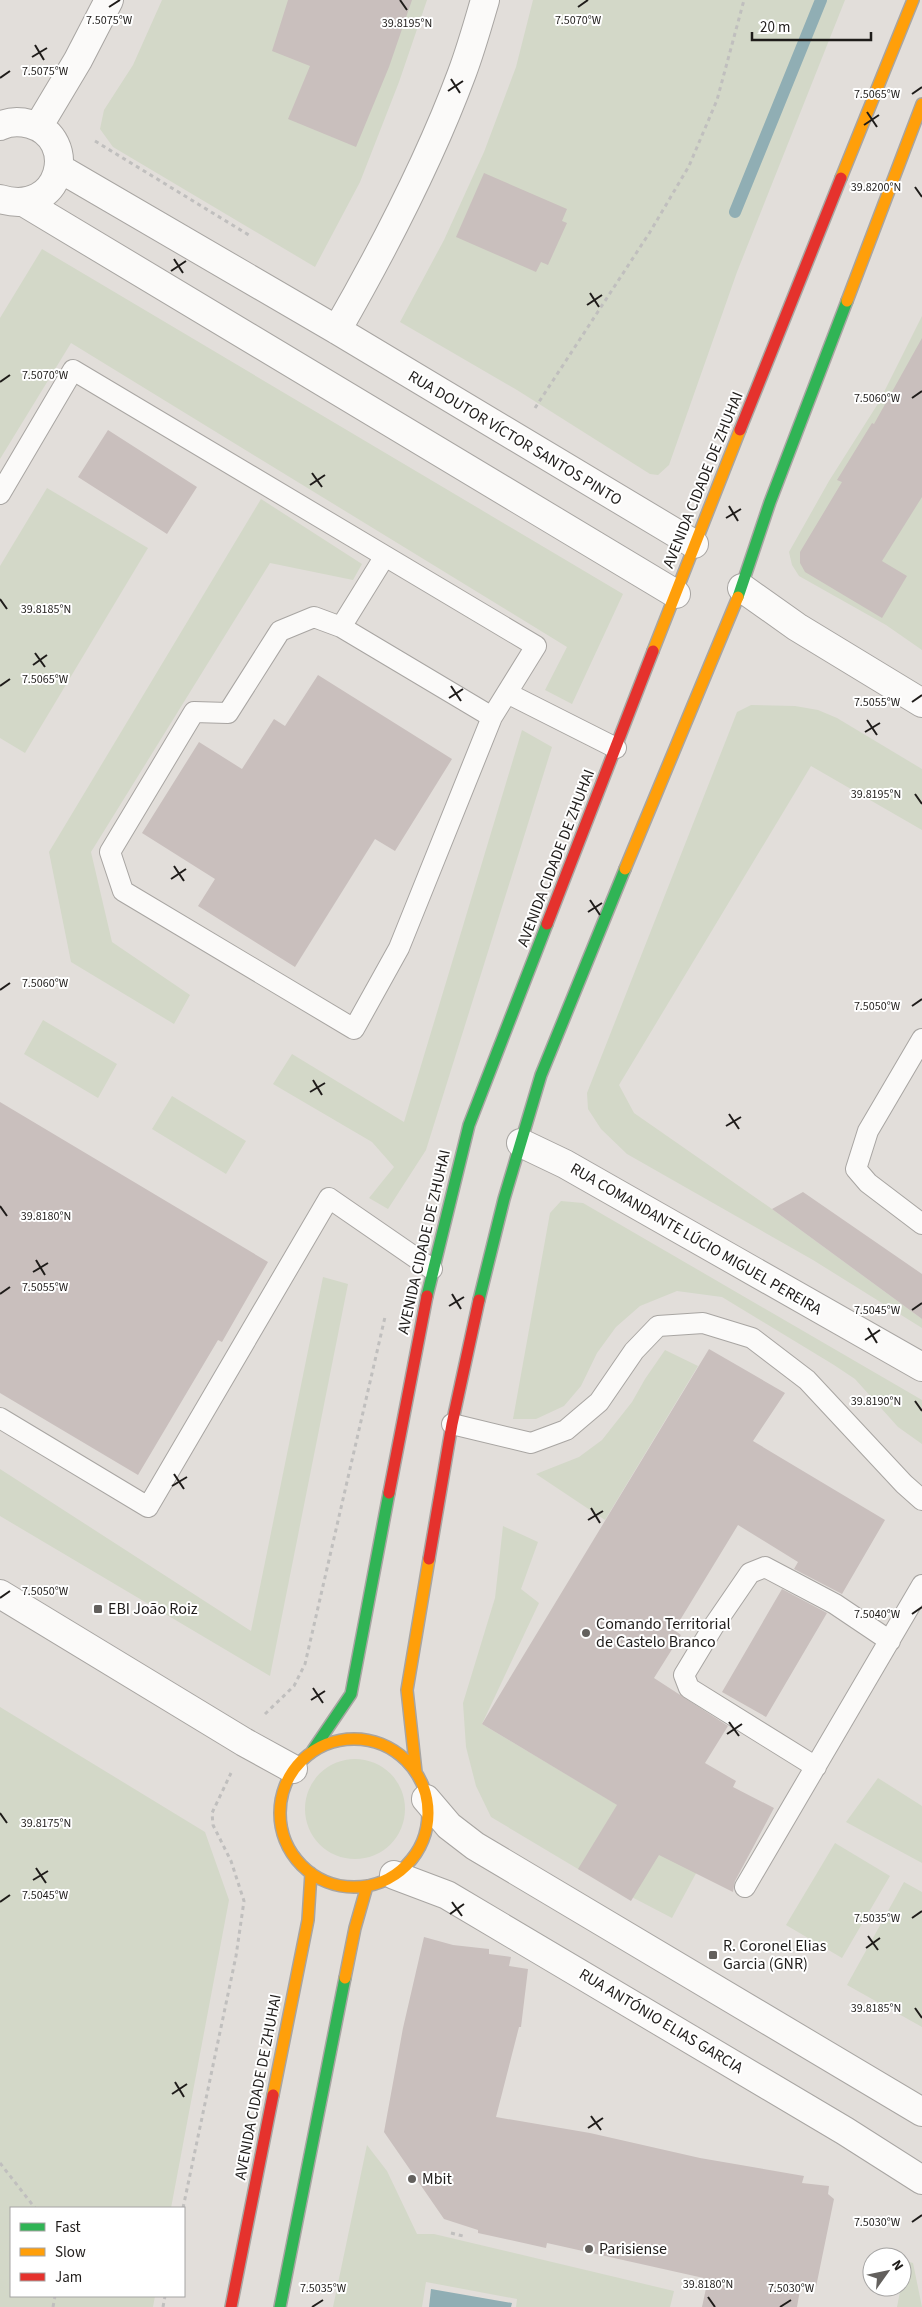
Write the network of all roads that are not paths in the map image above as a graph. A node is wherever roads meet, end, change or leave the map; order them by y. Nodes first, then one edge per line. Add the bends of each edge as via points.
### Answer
1 (108, 0) edge
2 (485, 0) edge
3 (914, 0) edge
4 (922, 104) edge
5 (0, 126) edge
6 (38, 127) junction
7 (59, 168) junction
8 (12, 201) edge
9 (337, 330) junction
10 (0, 494) edge
11 (694, 544) junction
12 (386, 556) junction
13 (742, 588) junction
14 (676, 594) junction
15 (341, 627) junction
16 (507, 693) junction
17 (922, 704) edge
18 (492, 717) junction
19 (616, 748) junction
20 (922, 1038) edge
21 (521, 1143) junction
22 (922, 1224) edge
23 (432, 1269) junction
24 (922, 1367) edge
25 (0, 1418) edge
26 (452, 1424) junction
27 (922, 1500) edge
28 (922, 1585) edge
29 (0, 1594) edge
30 (890, 1641) junction
31 (313, 1750) junction
32 (816, 1766) junction
33 (293, 1769) junction
34 (416, 1772) junction
35 (426, 1799) junction
36 (311, 1873) junction
37 (394, 1875) junction
38 (367, 1886) junction
39 (745, 1887) dead end
40 (922, 2112) edge
41 (922, 2180) edge
42 (231, 2307) edge
43 (280, 2307) edge

1 - 6 street via 78,60
2 - 9 street via 462,73 414,186
3 - 11 main road, AVENIDA CIDADE DE ZHUHAI
4 - 13 main road via 770,502
5 - 6 street via 21,121
6 - 7 street via 54,143 59,155
7 - 8 street via 48,191 37,199
7 - 9 street, RUA DOUTOR VÍCTOR SANTOS PINTO
8 - 14 street
9 - 11 street, RUA DOUTOR VÍCTOR SANTOS PINTO
10 - 12 lane via 73,370
11 - 14 main road, AVENIDA CIDADE DE ZHUHAI
12 - 15 lane
12 - 16 lane via 536,646
13 - 17 street via 797,627
13 - 21 main road via 542,1075
14 - 19 main road, AVENIDA CIDADE DE ZHUHAI
15 - 18 lane
15 - 18 lane via 314,616 280,631 228,713 194,712 110,852 123,891 354,1029 398,948
16 - 18 lane
16 - 19 lane
19 - 23 main road, AVENIDA CIDADE DE ZHUHAI via 469,1125
20 - 22 lane via 868,1131 856,1169
21 - 24 street, RUA COMANDANTE LÚCIO MIGUEL PEREIRA via 574,1169
21 - 26 main road via 486,1266
23 - 25 lane via 328,1198 148,1507
23 - 31 main road, AVENIDA CIDADE DE ZHUHAI via 351,1694
26 - 27 lane via 531,1443 566,1430 599,1402 634,1352 658,1326 703,1323 752,1338 807,1380
26 - 34 main road via 407,1690
28 - 30 lane
29 - 33 street
30 - 32 lane
30 - 32 lane via 834,1604 765,1567 750,1573 684,1675 689,1688
31 - 33 main road
31 - 34 main road via 335,1740 358,1738 380,1743 400,1755
32 - 39 lane
33 - 36 main road via 283,1790 280,1814 284,1836 295,1857
34 - 35 main road
35 - 37 main road via 427,1821 422,1842 410,1861
35 - 40 street via 449,1826 475,1846
36 - 38 main road via 328,1882
36 - 42 main road, AVENIDA CIDADE DE ZHUHAI via 308,1920
37 - 38 main road
37 - 41 street, RUA ANTÓNIO ELIAS GARCIA via 448,1895
38 - 43 main road via 353,1938

